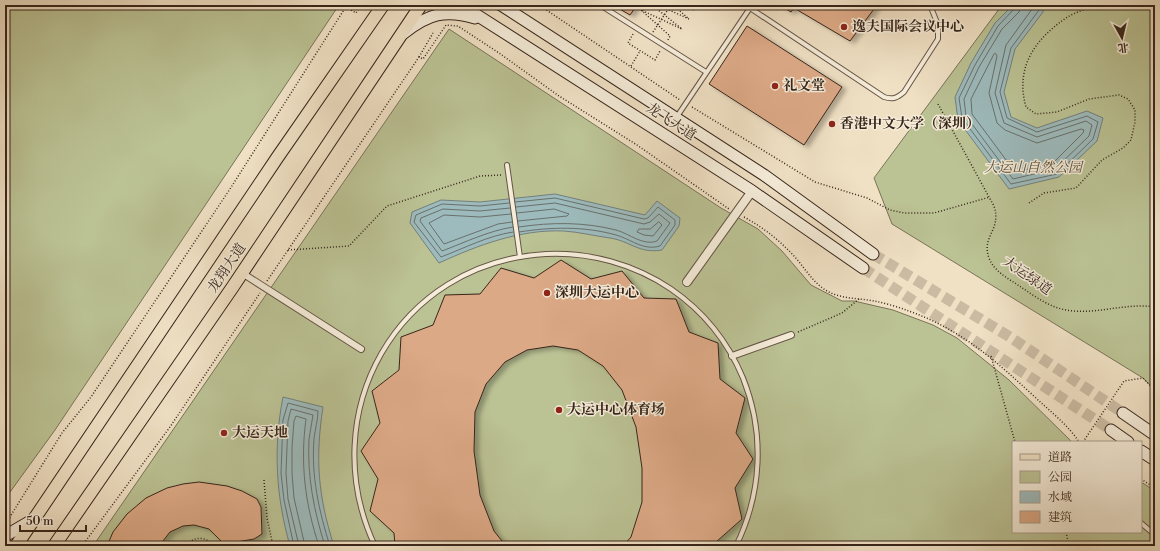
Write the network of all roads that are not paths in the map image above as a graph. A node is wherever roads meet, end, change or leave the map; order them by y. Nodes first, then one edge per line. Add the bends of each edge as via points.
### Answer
1 (383, 5) edge
2 (421, 5) edge
3 (461, 5) edge
4 (501, 5) edge
5 (600, 5) edge
6 (930, 5) edge
7 (751, 6) edge
8 (375, 10) edge
9 (486, 21) junction
10 (401, 36) junction
11 (706, 72) junction
12 (676, 118) junction
13 (506, 165) dead end
14 (752, 191) junction
15 (873, 254) tunnel mouth
16 (520, 257) junction
17 (863, 268) tunnel mouth
18 (242, 273) junction
19 (687, 282) dead end
20 (791, 335) road end
21 (361, 349) dead end
22 (732, 356) junction
23 (1123, 413) tunnel mouth
24 (1111, 430) tunnel mouth
25 (1155, 434) edge
26 (1127, 441) edge
27 (1142, 452) edge
28 (1155, 460) edge
29 (35, 519) junction
30 (1142, 524) edge
31 (64, 530) junction
32 (1155, 535) edge
33 (5, 536) edge
34 (16, 546) edge
35 (54, 546) edge
36 (60, 546) edge
37 (376, 546) edge
38 (736, 546) edge

1 - 8 main road, 龙翔大道
2 - 10 main road, 龙翔大道
3 - 9 main road, 龙飞大道
4 - 12 main road, 龙飞大道
5 - 11 lane
6 - 7 lane via 938,25 938,39 904,92 898,98 890,99
7 - 11 lane
8 - 29 main road, 龙翔大道
9 - 10 main road via 455,13 428,16
9 - 14 main road, 龙飞大道
10 - 18 main road, 龙翔大道
11 - 12 lane
12 - 15 main road, 龙飞大道 via 764,175
13 - 16 lane
14 - 17 main road, 龙飞大道
14 - 19 street
16 - 22 lane via 553,254 586,256 619,263 650,276 678,294 702,316 714,328
16 - 37 lane via 473,271 445,287 407,318 379,357 360,403 354,452 359,501
18 - 21 street
18 - 31 main road, 龙翔大道
20 - 22 street
22 - 38 lane via 751,402 758,452 752,502
23 - 25 main road
24 - 26 main road
27 - 28 main road
29 - 33 main road
29 - 34 main road, 龙翔大道
30 - 32 lane
31 - 35 main road, 龙翔大道
31 - 36 main road

